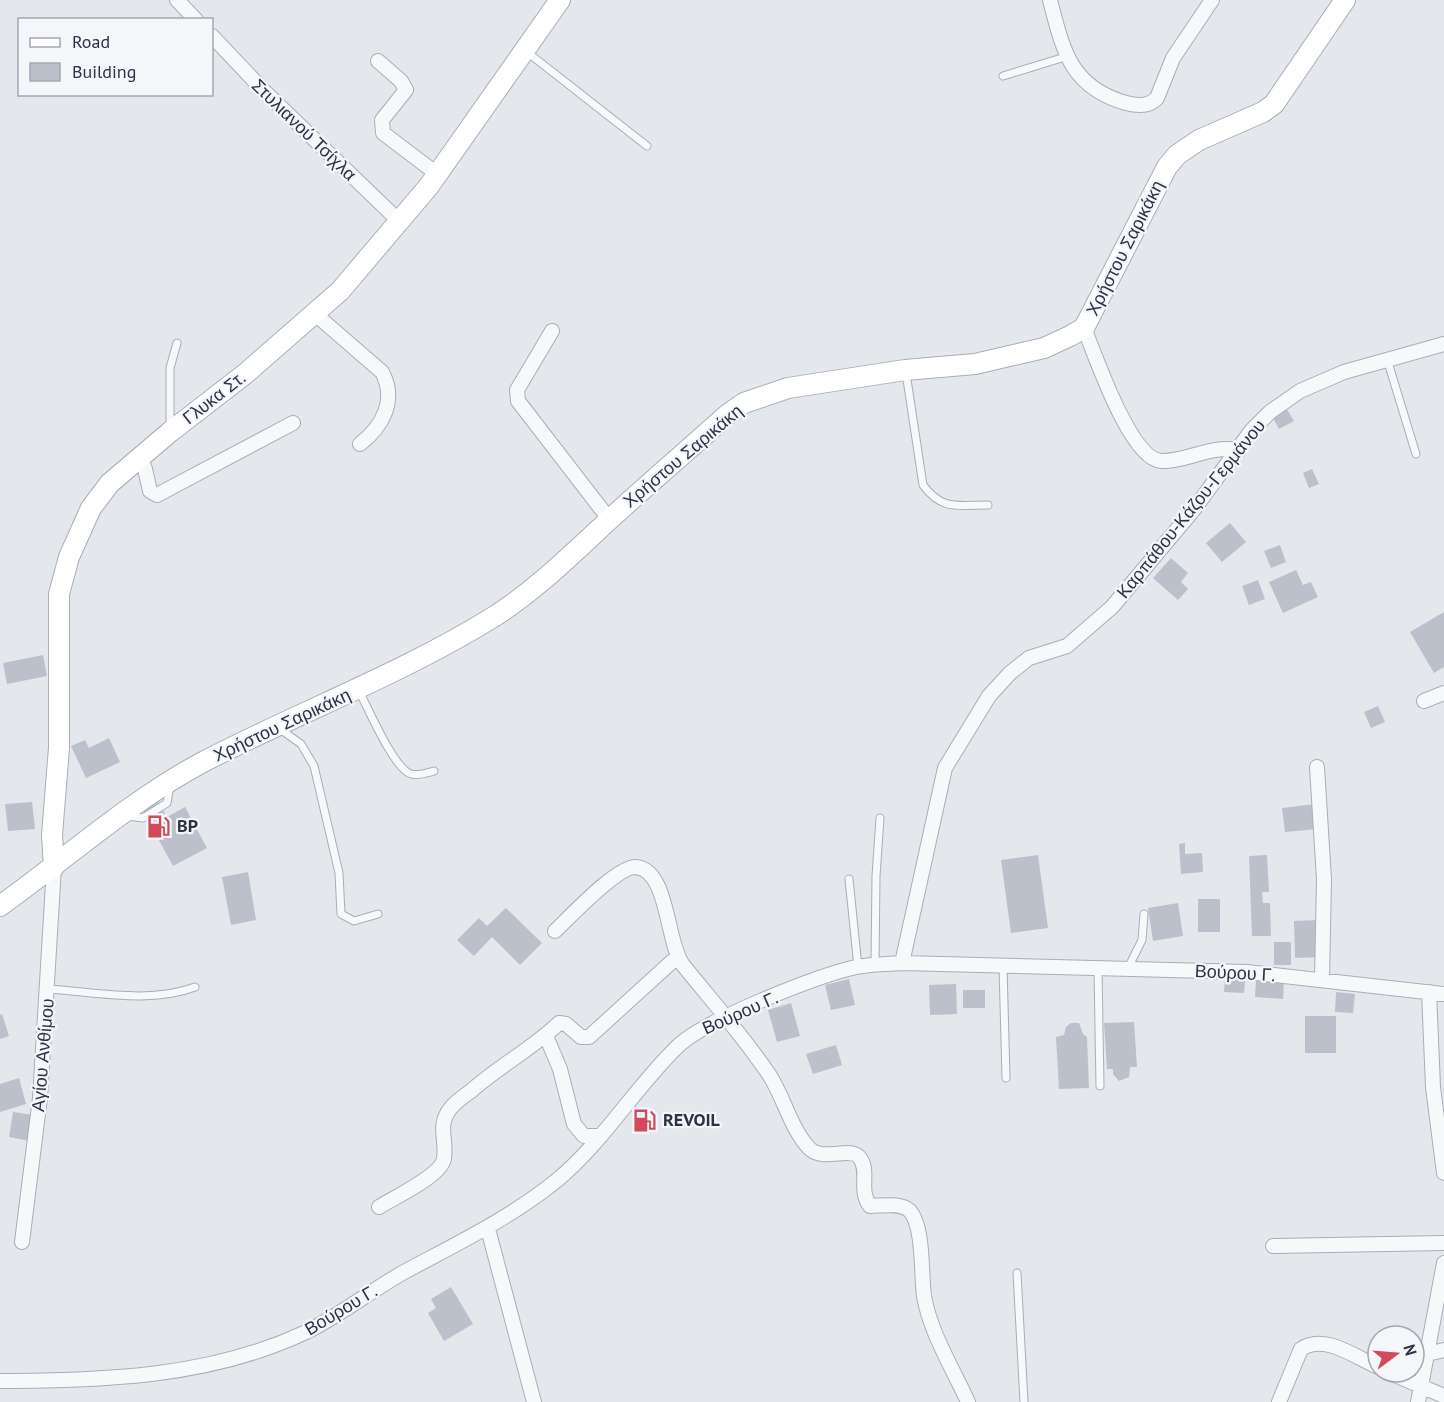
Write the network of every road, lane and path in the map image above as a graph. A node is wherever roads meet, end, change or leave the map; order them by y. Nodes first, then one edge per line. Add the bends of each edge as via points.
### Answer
1 (177, 0) edge
2 (560, 0) edge
3 (1050, 0) edge
4 (1212, 0) edge
5 (1345, 0) edge
6 (194, 18) edge
7 (213, 37) edge
8 (525, 50) junction
9 (1065, 57) junction
10 (378, 61) dead end
11 (1003, 76) dead end
12 (647, 146) dead end
13 (437, 174) junction
14 (399, 221) junction
15 (315, 314) junction
16 (1084, 328) junction
17 (552, 331) dead end
18 (177, 343) dead end
19 (1444, 344) edge
20 (1387, 359) junction
21 (905, 370) junction
22 (293, 423) dead end
23 (170, 432) junction
24 (360, 444) dead end
25 (1239, 450) junction
26 (1416, 454) dead end
27 (140, 458) junction
28 (988, 505) dead end
29 (609, 519) junction
30 (358, 689) junction
31 (1444, 693) edge
32 (1424, 701) dead end
33 (278, 727) junction
34 (1317, 767) dead end
35 (434, 771) dead end
36 (880, 818) dead end
37 (54, 867) junction
38 (849, 879) dead end
39 (0, 906) edge
40 (378, 914) dead end
41 (1144, 914) dead end
42 (555, 931) dead end
43 (677, 957) junction
44 (902, 963) junction
45 (875, 965) junction
46 (1003, 966) junction
47 (858, 967) junction
48 (1098, 970) junction
49 (1127, 970) junction
50 (1322, 979) junction
51 (195, 987) dead end
52 (48, 989) junction
53 (1429, 992) junction
54 (1444, 994) edge
55 (725, 1018) junction
56 (546, 1036) junction
57 (1006, 1078) dead end
58 (1100, 1086) dead end
59 (601, 1136) junction
60 (1444, 1173) edge
61 (379, 1207) dead end
62 (488, 1229) junction
63 (22, 1242) dead end
64 (1444, 1243) edge
65 (1273, 1246) dead end
66 (1444, 1263) edge
67 (1017, 1273) dead end
68 (1444, 1350) edge
69 (1427, 1354) junction
70 (1366, 1361) edge
71 (0, 1381) edge
72 (1415, 1384) edge
73 (1422, 1387) junction
74 (1444, 1396) edge
75 (534, 1402) edge
76 (968, 1402) edge
77 (1024, 1402) edge
78 (1279, 1402) edge
79 (1418, 1402) edge

1 - 6 street
2 - 8 main road, Γλυκα Στ.
3 - 9 street
4 - 9 street via 1173,58 1153,102 1134,106 1099,93
5 - 16 main road, Χρήστου Σαρικάκη via 1274,104 1192,143 1167,166
7 - 14 street, Στυλιανού Τσίχλα
8 - 12 lane
8 - 13 main road, Γλυκα Στ.
9 - 11 lane
10 - 13 street via 406,90 382,120 383,133
13 - 14 main road, Γλυκα Στ.
14 - 15 main road, Γλυκα Στ. via 363,266
15 - 23 main road, Γλυκα Στ.
15 - 24 street via 382,372 387,382 382,422
16 - 21 main road, Χρήστου Σαρικάκη via 1056,344 1030,352 975,364
16 - 25 street via 1116,405 1134,438 1150,456 1162,461 1217,448
17 - 29 street via 517,390 518,401
18 - 23 lane via 170,368
19 - 20 street, Καρπάθου-Κάζου-Γερμάνου
20 - 25 street, Καρπάθου-Κάζου-Γερμάνου via 1300,391 1270,412
20 - 26 lane
21 - 28 lane via 923,485 932,497 947,506
21 - 29 main road, Χρήστου Σαρικάκη via 788,388 744,403
22 - 27 street via 157,495 150,491
23 - 27 main road, Γλυκα Στ.
25 - 44 street, Καρπάθου-Κάζου-Γερμάνου via 1112,607 1067,646 1029,658 989,696 945,768
27 - 37 main road, Γλυκα Στ. via 110,483 91,508 61,583
29 - 30 main road, Χρήστου Σαρικάκη via 535,588 496,615
30 - 33 main road, Χρήστου Σαρικάκη
30 - 35 lane via 406,771
31 - 32 street
33 - 37 main road, Χρήστου Σαρικάκη via 202,763 121,816
33 - 40 lane via 301,744 314,766 339,873 341,914 354,921
34 - 50 street via 1324,879
36 - 45 lane
37 - 39 main road, Χρήστου Σαρικάκη
37 - 52 street, Αγίου Ανθίμου
38 - 47 lane
41 - 49 lane via 1142,940
42 - 43 street via 621,871 636,867 647,870 657,882
43 - 55 street
43 - 56 street via 589,1037 581,1037 563,1023
44 - 45 street, Βούρου Γ.
44 - 46 street, Βούρου Γ.
45 - 47 street, Βούρου Γ.
46 - 48 street, Βούρου Γ.
46 - 57 lane
47 - 55 street, Βούρου Γ. via 825,976
48 - 49 street, Βούρου Γ.
48 - 58 lane
49 - 50 street, Βούρου Γ. via 1246,972
50 - 53 street, Βούρου Γ.
51 - 52 lane via 154,997
52 - 63 street, Αγίου Ανθίμου via 40,1098
53 - 54 street, Βούρου Γ.
53 - 60 street via 1433,1087
55 - 59 street, Βούρου Γ. via 700,1029 676,1048
55 - 76 street via 770,1077 808,1146 823,1155 860,1157 863,1193 870,1206 904,1206 911,1212 917,1223 930,1317
56 - 59 street via 562,1074 574,1124 584,1136
56 - 61 street via 493,1071 450,1108 441,1130 445,1158 442,1166
59 - 62 street, Βούρου Γ. via 554,1183
62 - 71 street, Βούρου Γ. via 404,1272 307,1331 246,1355 152,1375
62 - 75 street
64 - 65 street
66 - 69 street
67 - 77 lane
68 - 69 street
69 - 73 street
70 - 78 street via 1322,1341 1308,1344 1300,1349
72 - 73 street
73 - 74 street
73 - 79 street

